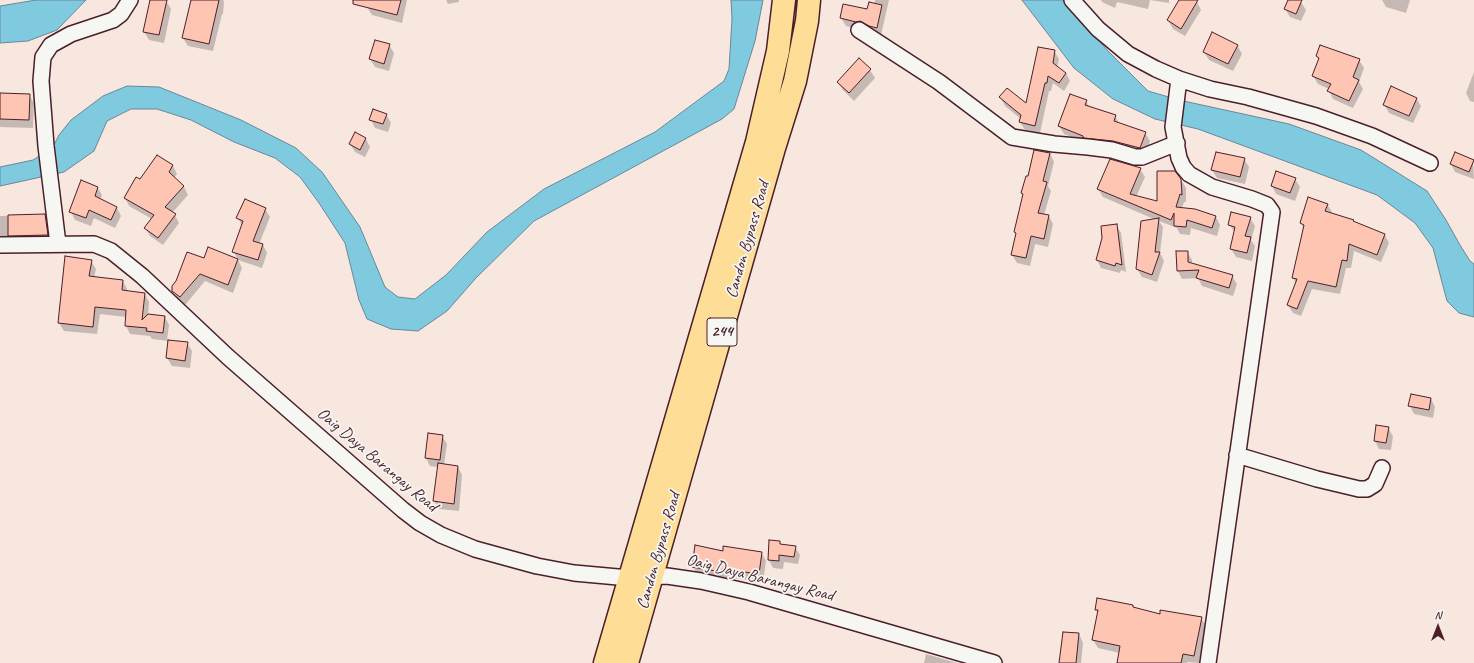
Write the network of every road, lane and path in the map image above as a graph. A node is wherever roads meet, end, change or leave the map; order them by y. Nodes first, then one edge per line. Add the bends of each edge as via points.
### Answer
1 (130, 0) edge
2 (784, 0) edge
3 (809, 0) edge
4 (1072, 0) edge
5 (859, 30) dead end
6 (1179, 79) junction
7 (1177, 143) junction
8 (1430, 163) dead end
9 (58, 244) junction
10 (0, 245) edge
11 (1237, 455) junction
12 (1382, 468) dead end
13 (629, 578) junction
14 (652, 578) junction
15 (604, 663) edge
16 (627, 663) edge
17 (994, 663) edge
18 (1208, 663) edge

1 - 9 street via 121,14 113,20 71,34 51,45 43,57 41,81 46,146
2 - 13 highway, Candon Bypass Road / 244 via 778,51 757,142
3 - 14 highway, Candon Bypass Road / 244 via 796,81 774,148
4 - 6 street via 1098,29 1128,54
5 - 7 street via 939,82 1012,137 1112,150 1135,157 1147,156
6 - 7 street via 1173,127
6 - 8 street via 1316,116 1372,136
7 - 11 street via 1183,166 1189,174 1212,188 1267,205 1272,212
9 - 10 street, Oaig Daya Barangay Road
9 - 13 street, Oaig Daya Barangay Road via 94,244 111,251 142,276 228,358 420,523 475,549 537,566 574,573
11 - 12 street via 1360,489 1367,489 1375,484
11 - 18 street
13 - 14 street, Oaig Daya Barangay Road
13 - 15 highway, Candon Bypass Road / 244
14 - 16 highway, Candon Bypass Road / 244
14 - 17 street, Oaig Daya Barangay Road via 682,578 749,592

